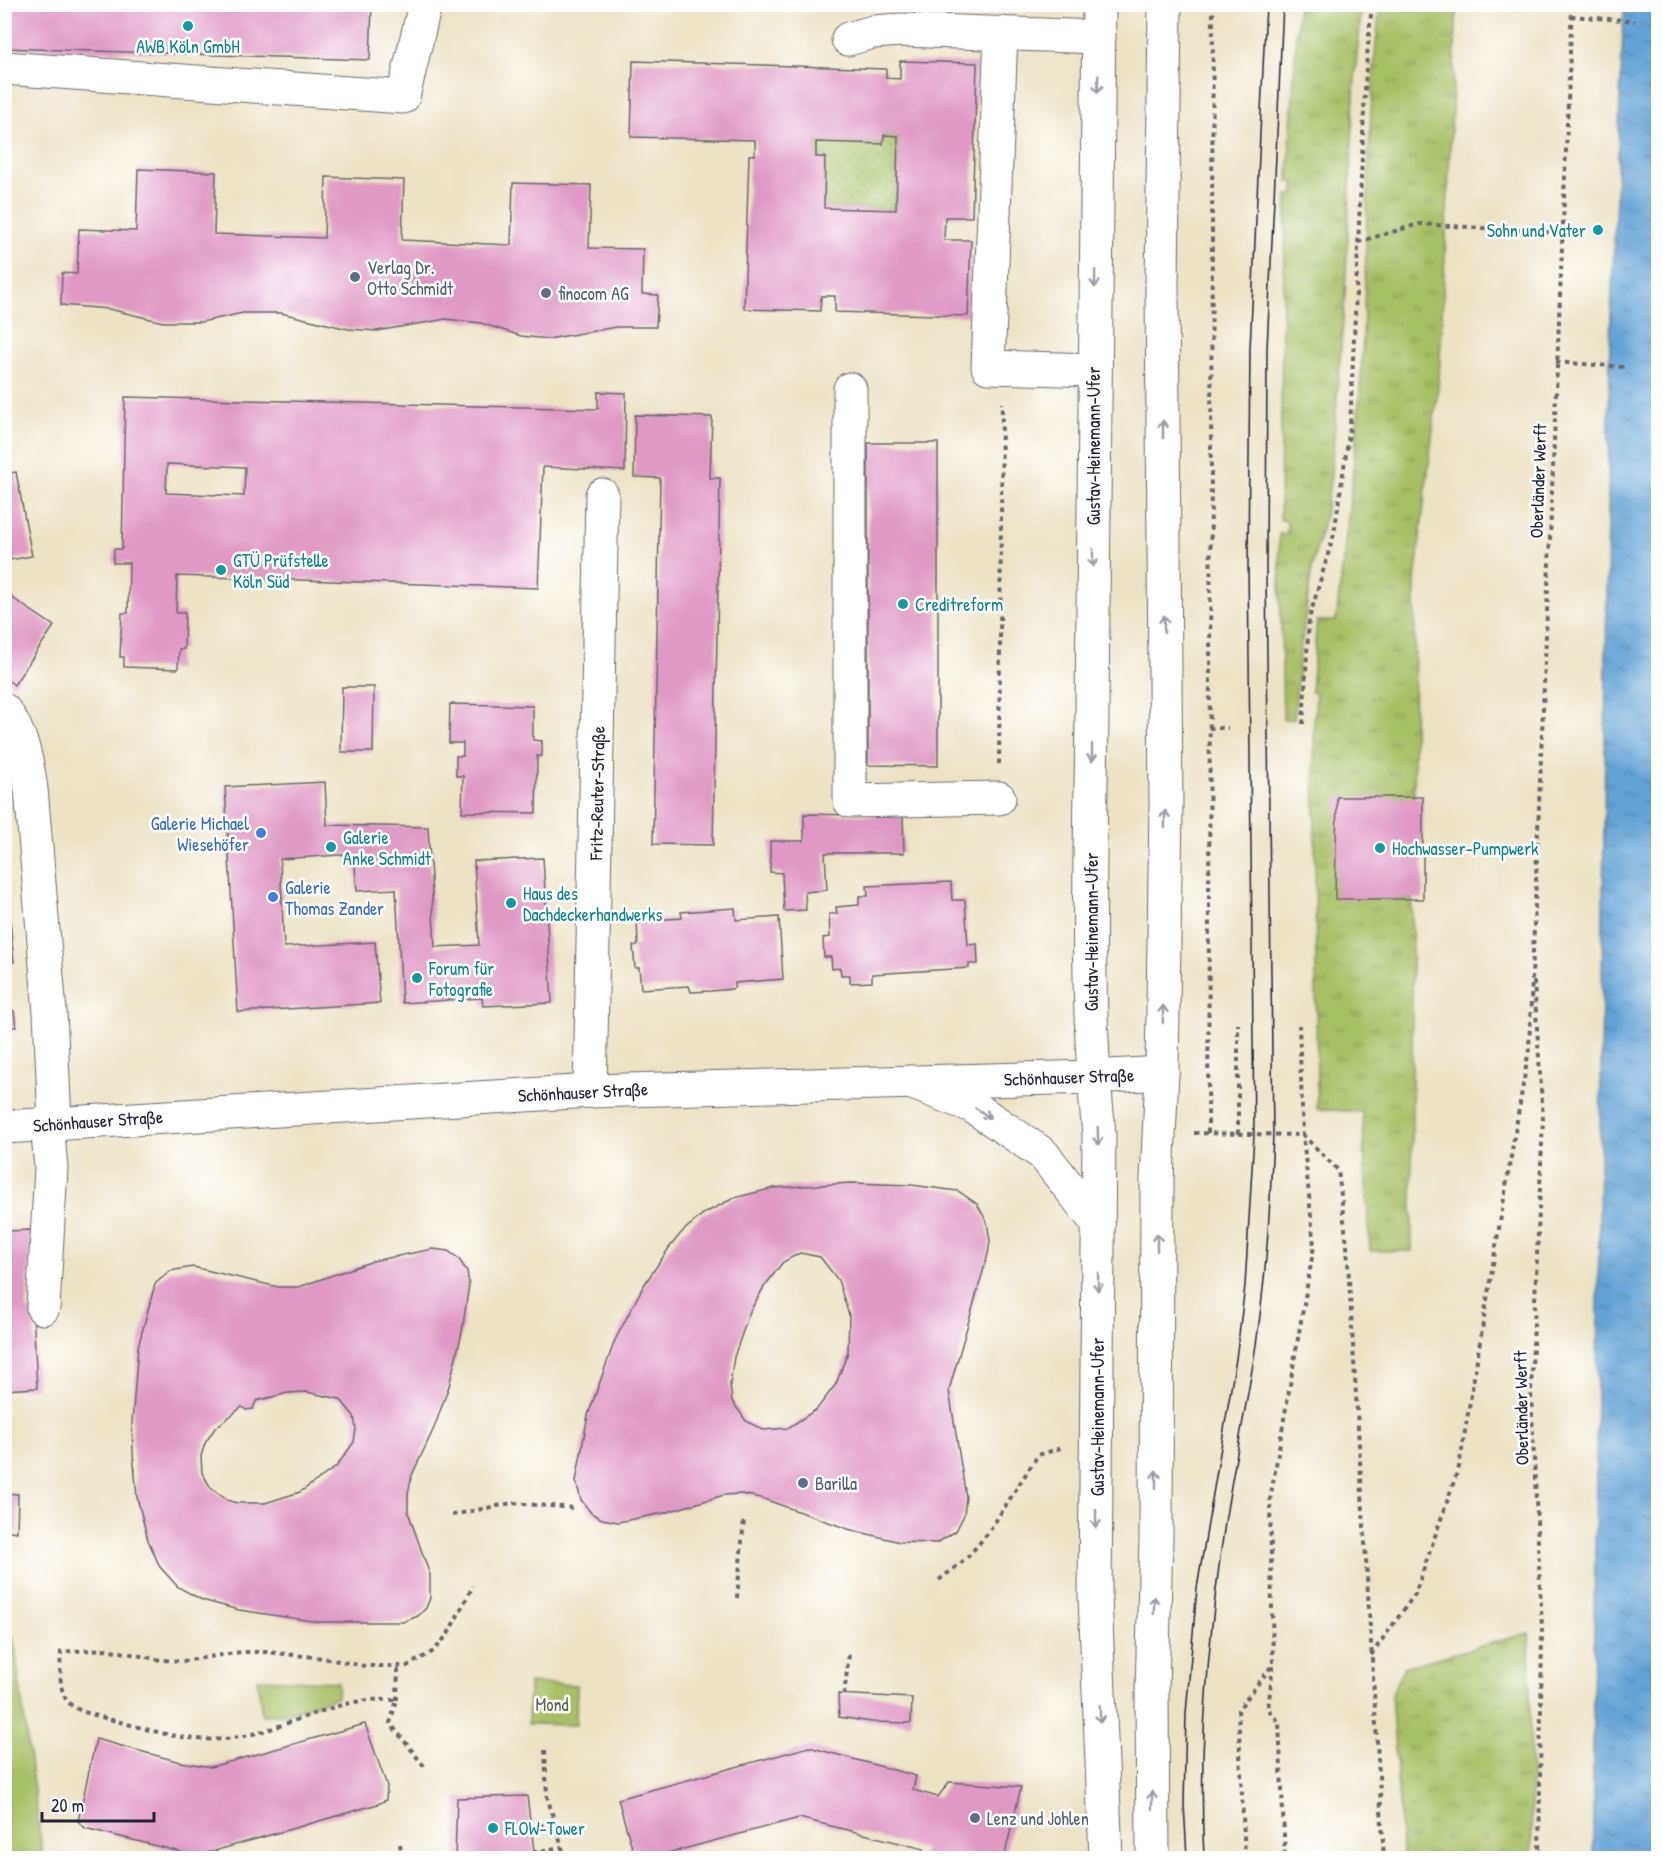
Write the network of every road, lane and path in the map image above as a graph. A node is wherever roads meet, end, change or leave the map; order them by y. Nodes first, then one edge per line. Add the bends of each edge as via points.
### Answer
1 (425, 4) edge
2 (1099, 4) edge
3 (1165, 4) edge
4 (1213, 4) edge
5 (1372, 4) edge
6 (1572, 4) edge
7 (1571, 16) junction
8 (1635, 21) dead end
9 (1001, 33) junction
10 (1099, 37) junction
11 (848, 39) dead end
12 (4, 68) edge
13 (1561, 233) junction
14 (1358, 242) junction
15 (1556, 362) junction
16 (1624, 367) dead end
17 (1094, 369) junction
18 (850, 389) dead end
19 (1002, 393) dead end
20 (602, 495) dead end
21 (4, 710) edge
22 (1303, 724) dead end
23 (1209, 728) junction
24 (1228, 728) dead end
25 (999, 798) joint
26 (1533, 958) junction
27 (1238, 1024) dead end
28 (1299, 1025) dead end
29 (1162, 1073) junction
30 (1093, 1077) junction
31 (910, 1082) junction
32 (590, 1091) junction
33 (51, 1123) junction
34 (4, 1127) edge
35 (1238, 1134) junction
36 (1303, 1135) junction
37 (1098, 1224) junction
38 (43, 1308) dead end
39 (1096, 1437) junction
40 (575, 1508) dead end
41 (452, 1515) dead end
42 (744, 1519) dead end
43 (939, 1580) dead end
44 (472, 1586) dead end
45 (737, 1598) dead end
46 (849, 1654) dead end
47 (1371, 1655) junction
48 (1274, 1664) junction
49 (398, 1667) junction
50 (844, 1695) dead end
51 (397, 1700) junction
52 (545, 1750) dead end
53 (424, 1766) dead end
54 (555, 1823) junction
55 (530, 1827) dead end
56 (400, 1844) dead end
57 (562, 1847) junction
58 (534, 1852) dead end
59 (402, 1858) edge
60 (565, 1858) edge
61 (1106, 1858) edge
62 (1153, 1858) edge
63 (1245, 1858) edge
64 (1285, 1858) edge
65 (1384, 1858) edge
66 (1539, 1858) edge

1 - 12 main road via 403,97
2 - 10 main road, Gustav-Heinemann-Ufer
29 -> 3 main road via 1166,805 1162,289
4 - 23 path
5 - 14 path
6 - 7 path, Oberländer Werft
7 - 8 path
7 - 13 path, Oberländer Werft
9 - 10 main road
9 - 11 main road via 902,30
9 - 17 main road via 988,368
10 -> 17 main road, Gustav-Heinemann-Ufer
13 - 14 path via 1419,224
13 - 15 path, Oberländer Werft
14 - 22 path via 1350,427 1334,534 1309,619
15 - 16 path
15 - 26 path, Oberländer Werft
17 -> 30 main road, Gustav-Heinemann-Ufer via 1090,955
18 - 25 main road via 850,801
19 - 25 path
20 - 32 main road, Fritz-Reuter-Straße
21 - 33 main road via 25,753 31,789 50,1012
23 - 24 path
23 - 35 path via 1208,1133
26 - 47 path, Oberländer Werft via 1529,1049 1459,1467 1415,1594
26 - 66 path, Oberländer Werft via 1543,1119 1531,1392 1542,1629
27 - 35 path
28 - 36 path
29 - 30 main road, Schönhauser Straße
62 -> 29 main road via 1157,1179
30 - 31 main road, Schönhauser Straße
30 -> 37 main road, Gustav-Heinemann-Ufer via 1099,1134
31 - 32 main road, Schönhauser Straße
31 -> 37 main road via 972,1106 1043,1154
32 - 33 main road, Schönhauser Straße
33 - 34 main road, Schönhauser Straße
33 - 38 main road
35 - 36 path
36 - 47 path via 1338,1170 1347,1246
36 - 48 path via 1314,1246 1270,1500
37 -> 39 main road, Gustav-Heinemann-Ufer
39 - 43 path via 1038,1455 988,1533 966,1559
39 -> 61 main road, Gustav-Heinemann-Ufer via 1095,1597
40 - 41 path via 512,1503
42 - 45 path
44 - 49 path via 448,1634 434,1652
46 - 50 path
47 - 65 path
48 - 63 path via 1238,1710
48 - 64 path via 1268,1709 1279,1722
49 - 51 path
49 - 51 path via 267,1652 160,1660 106,1649 61,1652 60,1673 61,1693 83,1713 199,1740 234,1738 361,1701
51 - 53 path via 390,1723
52 - 54 path via 547,1796
54 - 55 path
54 - 57 path
56 - 59 path
57 - 58 path
57 - 60 path

